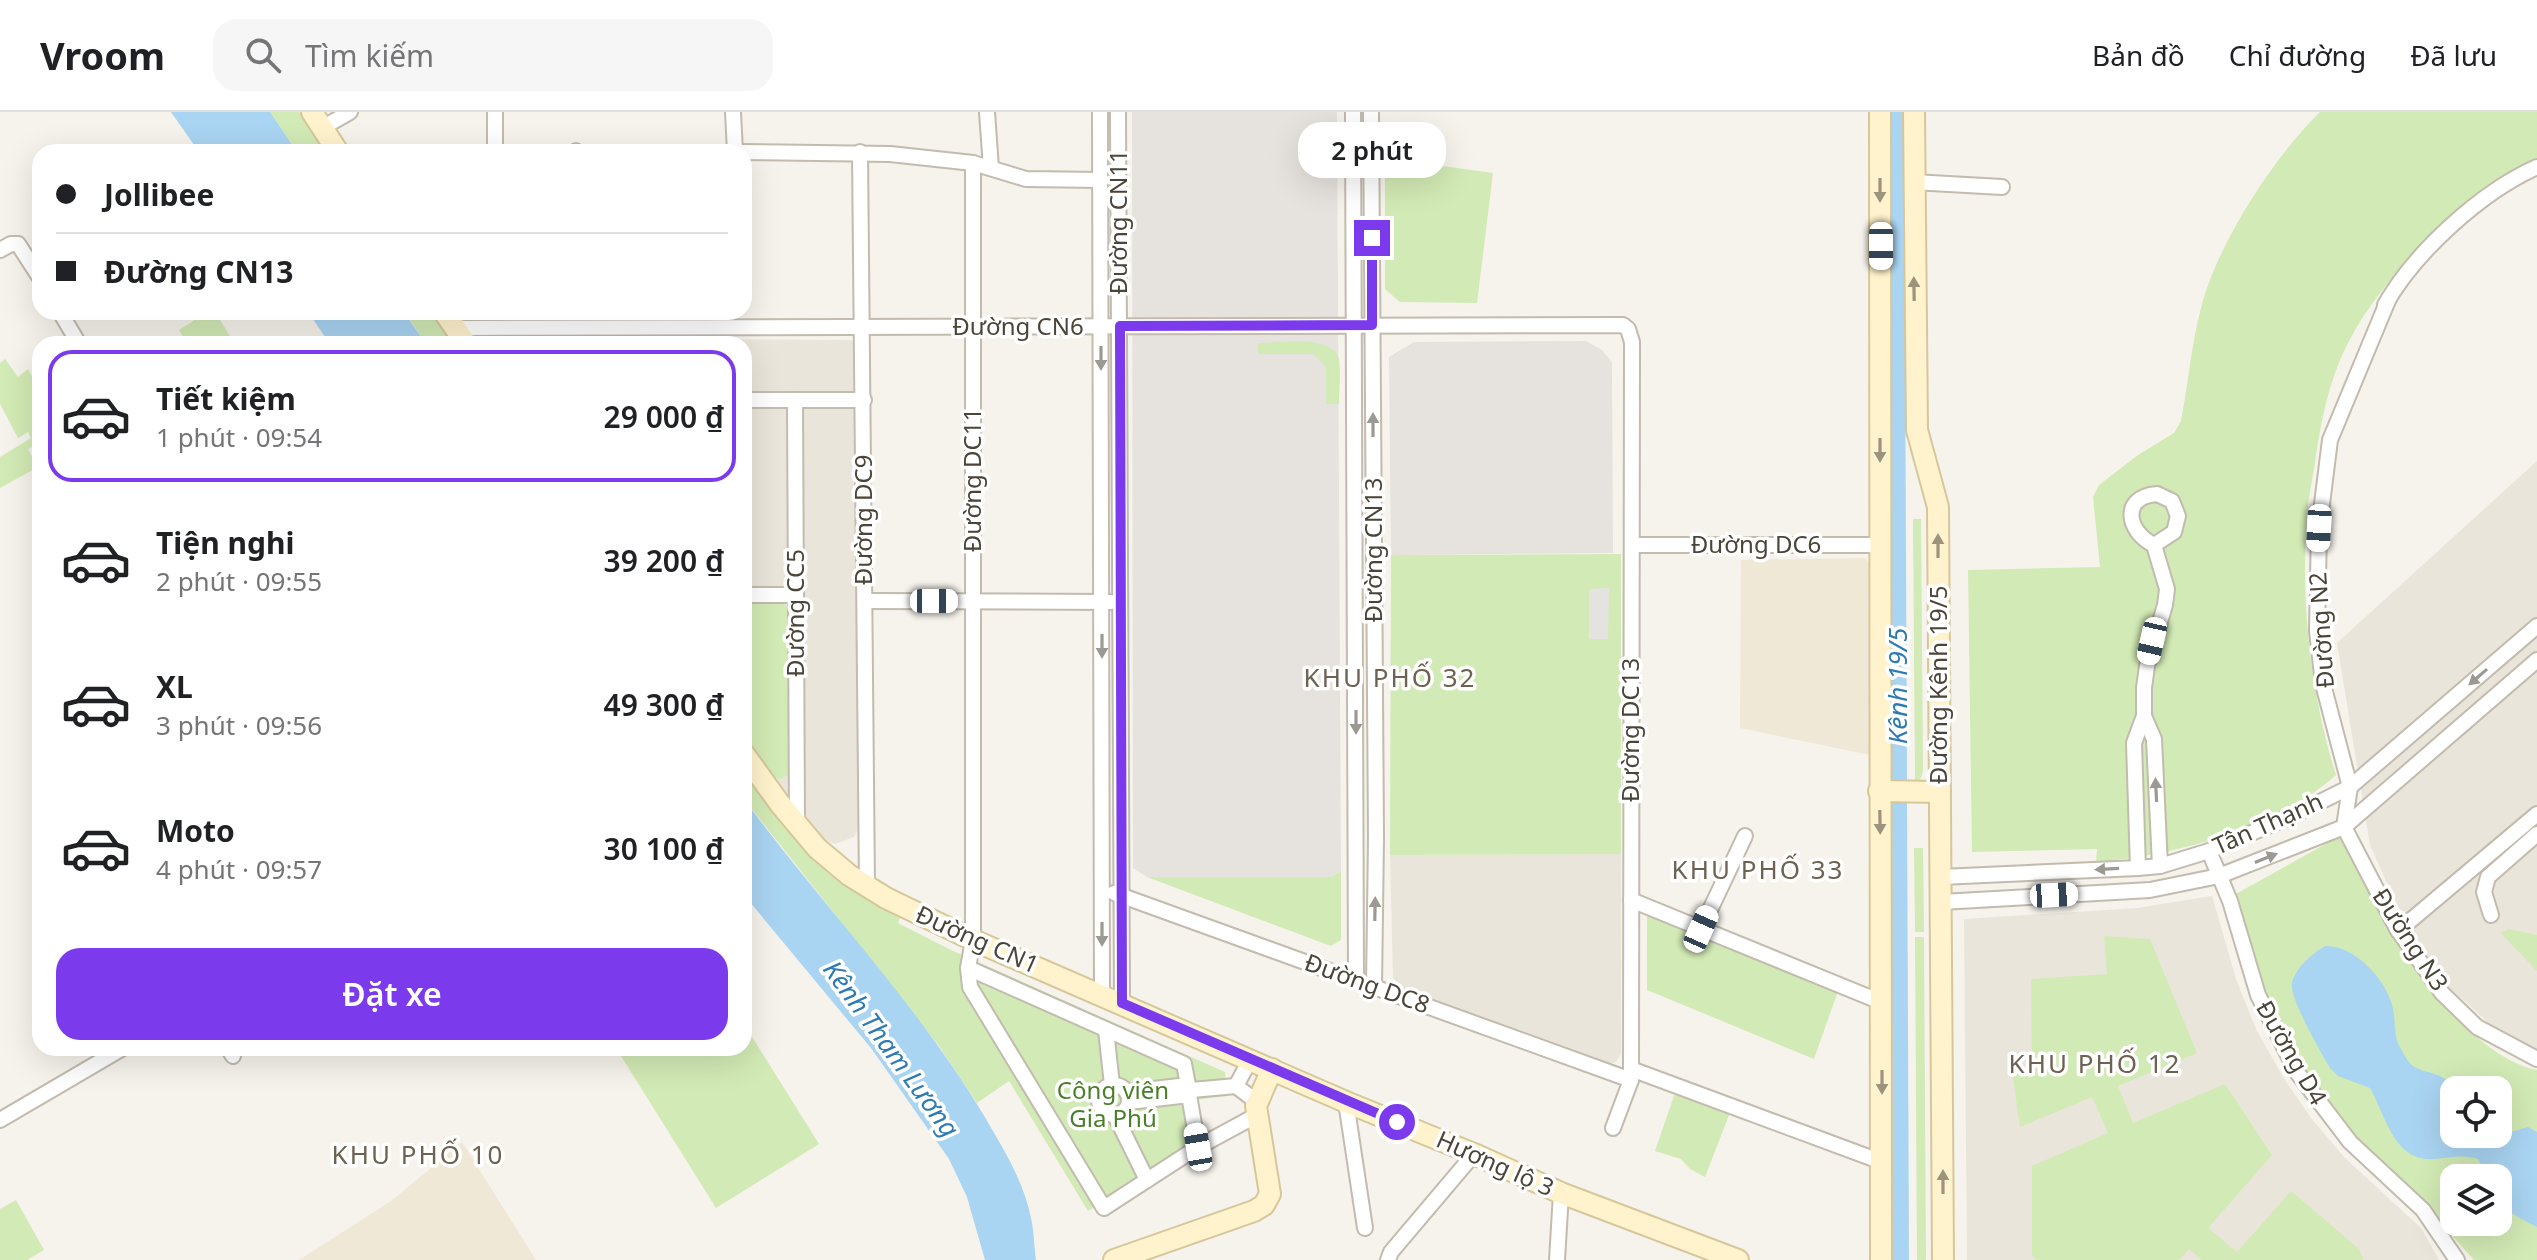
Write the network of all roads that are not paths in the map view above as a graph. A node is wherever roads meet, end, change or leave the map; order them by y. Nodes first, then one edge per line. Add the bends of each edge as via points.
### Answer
1 (350, 112) edge
2 (495, 112) edge
3 (733, 112) edge
4 (987, 112) edge
5 (1100, 112) edge
6 (1118, 112) edge
7 (1353, 112) edge
8 (1371, 112) edge
9 (1880, 112) edge
10 (1914, 112) edge
11 (317, 120) edge
12 (333, 144) edge
13 (495, 144) edge
14 (735, 144) edge
15 (752, 152) edge
16 (860, 152) junction
17 (973, 163) junction
18 (2537, 167) edge
19 (991, 168) junction
20 (1100, 180) junction
21 (1913, 182) junction
22 (2002, 187) dead end
23 (0, 250) edge
24 (32, 266) edge
25 (494, 320) edge
26 (573, 320) edge
27 (653, 320) edge
28 (735, 320) edge
29 (1354, 325) junction
30 (1372, 325) junction
31 (1101, 326) junction
32 (1120, 326) junction
33 (863, 327) junction
34 (973, 327) junction
35 (455, 328) edge
36 (1628, 329) joint
37 (752, 400) edge
38 (795, 400) junction
39 (864, 400) junction
40 (1632, 545) junction
41 (1881, 545) junction
42 (2154, 545) dead end
43 (752, 595) edge
44 (796, 595) junction
45 (865, 601) junction
46 (973, 601) junction
47 (1102, 602) junction
48 (1120, 602) junction
49 (2537, 626) edge
50 (2537, 660) edge
51 (2144, 716) junction
52 (752, 765) edge
53 (2350, 787) junction
54 (1892, 791) junction
55 (1940, 792) junction
56 (2537, 814) edge
57 (797, 826) junction
58 (2344, 827) junction
59 (2537, 834) edge
60 (1745, 836) dead end
61 (2209, 851) junction
62 (2160, 866) junction
63 (2138, 868) junction
64 (2219, 876) junction
65 (1941, 877) junction
66 (867, 887) junction
67 (1102, 888) junction
68 (1121, 895) junction
69 (1631, 900) junction
70 (1941, 902) junction
71 (2491, 915) dead end
72 (1701, 929) junction
73 (2398, 931) junction
74 (973, 940) junction
75 (968, 968) junction
76 (1356, 980) junction
77 (1374, 987) junction
78 (1102, 994) junction
79 (1881, 1002) junction
80 (1122, 1003) junction
81 (1106, 1030) junction
82 (109, 1056) edge
83 (2537, 1059) edge
84 (1259, 1064) junction
85 (1631, 1074) junction
86 (1112, 1085) junction
87 (1236, 1086) junction
88 (1189, 1090) junction
89 (1128, 1097) junction
90 (1346, 1102) junction
91 (1257, 1108) junction
92 (1115, 1115) junction
93 (0, 1120) edge
94 (1613, 1128) dead end
95 (1198, 1147) junction
96 (1474, 1154) junction
97 (1882, 1162) junction
98 (1147, 1180) junction
99 (1561, 1193) junction
100 (1365, 1228) dead end
101 (1730, 1259) edge
102 (1114, 1260) edge
103 (1388, 1260) edge
104 (1557, 1260) edge
105 (1881, 1260) edge
106 (1943, 1260) edge
107 (2457, 1260) edge

1 - 11 street
2 - 13 street
3 - 14 street
4 - 19 street
5 - 20 street, Đường CN11
6 - 32 street, Đường CN11
7 - 29 street, Đường CN13
8 - 30 street, Đường CN13
9 -> 41 street
10 - 21 street, Đường Kênh 19/5
11 - 12 street
15 - 16 street
16 - 17 street
16 - 33 street, Đường DC9
17 - 19 street
17 - 34 street, Đường DC11
18 - 53 street, Đường N2 via 2458,221 2423,254 2389,298 2330,440 2319,528 2317,631 2323,684
19 - 20 street via 1026,179
20 - 31 street, Đường CN11
21 - 22 street
55 -> 21 street, Đường Kênh 19/5 via 1938,507 1917,430
23 - 24 street via 18,244
25 - 26 street, Đường CN6
25 - 35 street, Đường CN6
26 - 27 street, Đường CN6
27 - 28 street, Đường CN6
28 - 33 street, Đường CN6
29 - 30 street, Đường CN6
29 - 32 street, Đường CN6
29 -> 76 street, Đường CN13
30 - 36 street, Đường CN6 via 1617,323
77 -> 30 street, Đường CN13
31 - 32 street, Đường CN6
31 - 34 street, Đường CN6
31 -> 47 street, Đường CN11
32 - 48 street, Đường CN11
33 - 34 street, Đường CN6
33 - 39 street, Đường DC9
34 - 46 street, Đường DC11
36 - 40 street, Đường DC13
37 - 38 street
38 - 39 street
38 - 44 street, Đường CC5
39 - 45 street, Đường DC9
40 - 41 street, Đường DC6
40 - 69 street, Đường DC13
41 - 54 street
42 - 51 street via 2167,589 2147,666
43 - 44 street
44 - 57 street, Đường CC5
45 - 46 street
45 - 66 street, Đường DC9
46 - 47 street
46 - 74 street, Đường DC11
47 - 48 street
47 -> 67 street, Đường CN11
48 - 68 street, Đường CN11
49 -> 53 street, Tân Thạnh
50 - 58 street, Tân Thạnh
62 -> 51 street via 2154,739
51 - 63 street via 2134,743
52 - 57 street, Đường CN1
53 - 58 street, Đường N2
53 - 61 street, Tân Thạnh
54 - 55 street
54 -> 79 street
55 - 65 street, Đường Kênh 19/5
56 - 73 street
57 - 66 street, Đường CN1 via 833,863
64 -> 58 street, Tân Thạnh
58 - 73 street, Đường N3
59 - 71 street via 2488,877 2484,892
60 - 72 street
61 - 62 street, Tân Thạnh
61 - 64 street, Đường D4
62 - 63 street, Tân Thạnh
63 -> 65 street, Tân Thạnh
64 - 70 street, Tân Thạnh via 2150,890
64 - 107 street, Đường D4 via 2258,995 2296,1071 2350,1142 2423,1210
65 - 70 street, Đường Kênh 19/5
66 - 74 street, Đường CN1
67 - 68 street, Đường DC8
67 -> 78 street, Đường CN11
68 - 76 street, Đường DC8
68 - 80 street, Đường CN11
69 - 72 street
69 - 85 street, Đường DC13
106 -> 70 street, Đường Kênh 19/5
72 - 79 street
73 - 83 street, Đường N3 via 2458,1011 2489,1035
74 - 75 street, Đường DC11
74 - 78 street, Đường CN1
75 - 81 street
75 - 98 street via 974,997 1104,1208
76 - 77 street, Đường DC8
77 - 85 street, Đường DC8
78 - 80 street, Đường CN1
79 -> 97 street
80 - 84 street, Đường CN1
81 - 86 street
81 - 88 street via 1184,1064
82 - 93 street
84 - 87 street
84 - 90 street, Hương lộ 3
84 - 91 street
85 - 94 street, Đường DC13
85 - 97 street, Đường DC8
86 - 89 street
86 - 92 street via 1102,1091 1099,1103
87 - 88 street
87 - 91 street
88 - 89 street
88 - 95 street
89 - 92 street via 1124,1111
90 - 96 street, Hương lộ 3
90 - 100 street
91 - 95 street
91 - 102 street via 1269,1190 1264,1205
92 - 98 street
95 - 98 street
96 - 99 street, Hương lộ 3
96 - 103 street
97 - 105 street
99 - 101 street, Hương lộ 3
99 - 104 street

